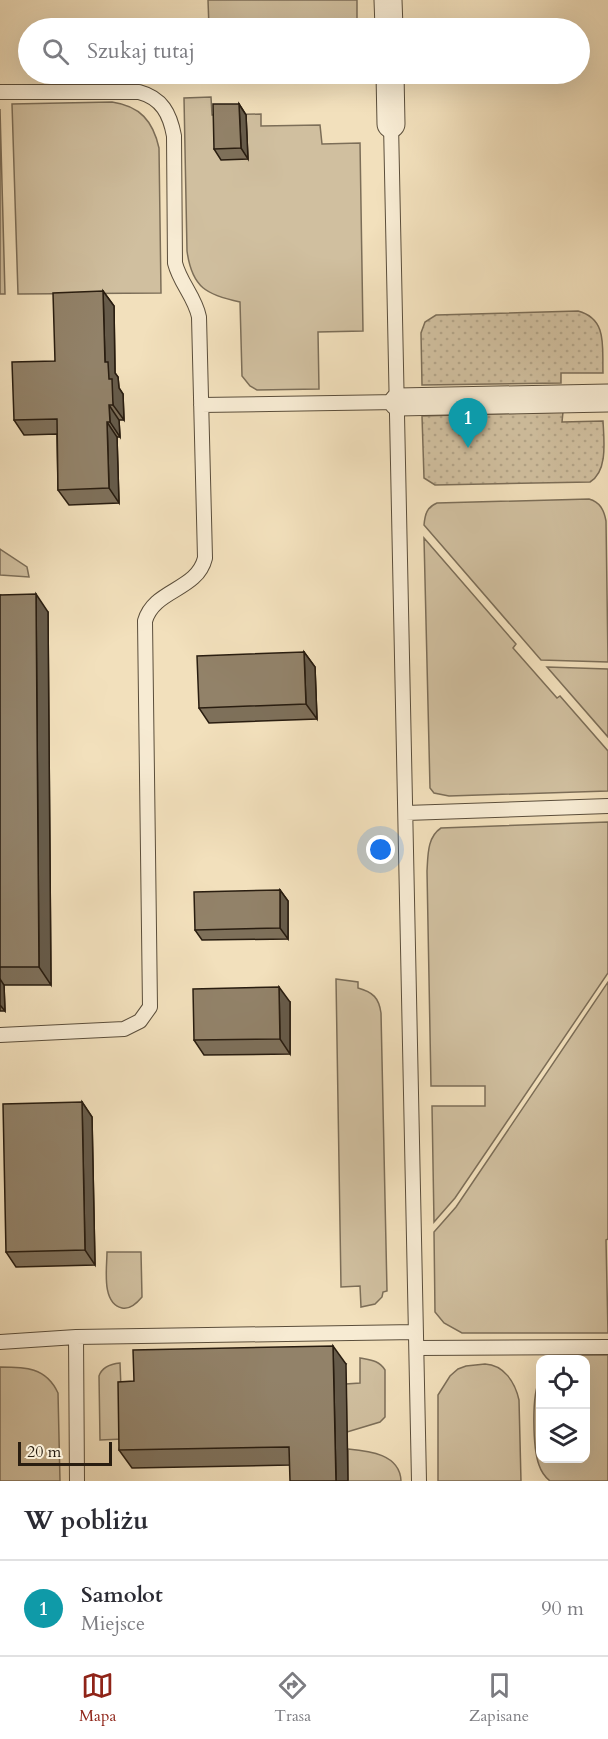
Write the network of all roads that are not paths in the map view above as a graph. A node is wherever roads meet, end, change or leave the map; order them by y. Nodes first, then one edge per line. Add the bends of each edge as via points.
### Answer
1 (388, 0) edge
2 (389, 18) edge
3 (390, 84) edge
4 (0, 92) edge
5 (391, 124) joint
6 (608, 398) edge
7 (398, 402) junction
8 (201, 405) junction
9 (608, 806) edge
10 (406, 813) junction
11 (0, 1035) edge
12 (416, 1332) junction
13 (76, 1337) junction
14 (0, 1342) edge
15 (608, 1347) edge
16 (417, 1348) junction
17 (76, 1481) edge
18 (419, 1481) edge

1 - 2 street
3 - 5 street
4 - 8 lane via 129,91 150,95 166,111 174,136 175,263 197,310
5 - 7 lane
6 - 7 street
7 - 8 lane
7 - 10 lane
8 - 11 lane via 203,567 193,579 152,605 145,621 150,1007 140,1021 124,1029
9 - 10 lane
10 - 12 lane
12 - 13 lane
12 - 16 lane
13 - 14 lane
13 - 17 lane
15 - 16 lane
16 - 18 lane

